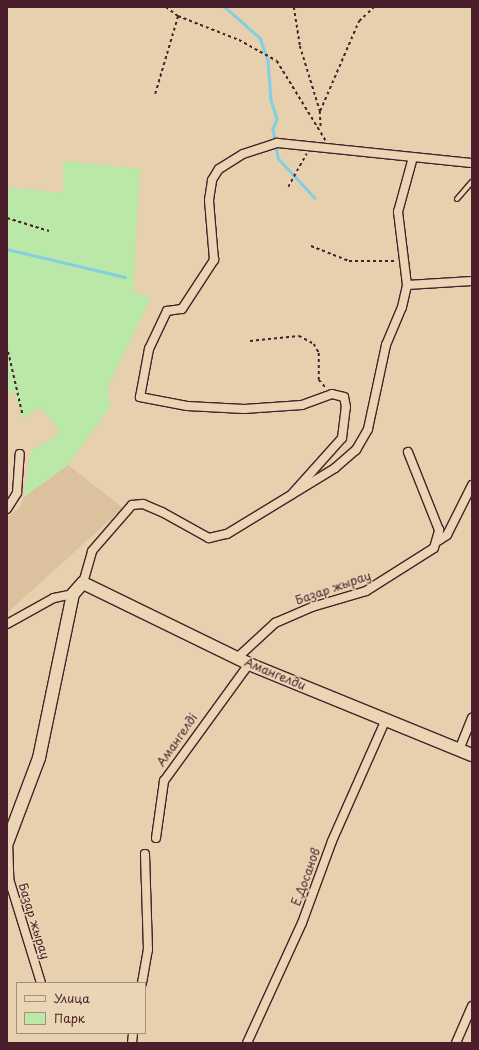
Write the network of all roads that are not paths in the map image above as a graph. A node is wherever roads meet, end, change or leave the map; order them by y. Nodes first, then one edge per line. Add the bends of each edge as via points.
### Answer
1 (414, 157) junction
2 (472, 163) edge
3 (472, 182) edge
4 (457, 199) dead end
5 (472, 281) edge
6 (407, 285) junction
7 (408, 452) dead end
8 (20, 454) dead end
9 (472, 485) edge
10 (292, 494) junction
11 (7, 508) edge
12 (438, 541) junction
13 (84, 583) junction
14 (73, 594) junction
15 (7, 624) edge
16 (237, 658) junction
17 (249, 664) junction
18 (472, 717) edge
19 (386, 719) junction
20 (459, 750) junction
21 (472, 755) edge
22 (156, 838) dead end
23 (8, 842) edge
24 (145, 854) dead end
25 (41, 982) edge
26 (142, 982) edge
27 (472, 1006) edge
28 (246, 1043) edge
29 (456, 1043) edge

1 - 2 street
1 - 6 street via 398,212
1 - 10 street via 329,146 278,143 242,154 219,169 209,200 214,260 182,309 167,311 149,349 140,397 188,406 244,409 302,405 332,394 344,397 346,407 342,438
3 - 4 lane
5 - 6 street
6 - 10 street via 402,307 386,345 368,429 356,450 335,468
7 - 12 street via 439,530
8 - 11 street via 18,493
9 - 12 street, Базар жырау via 446,535
10 - 13 street via 227,534 209,538 162,512 143,504 132,505 92,551
12 - 16 street, Базар жырау via 434,548 391,579 275,623
13 - 14 main road
13 - 16 main road, Амангелди
14 - 15 street via 54,598
14 - 23 main road via 40,751
16 - 17 main road, Амангелди
17 - 19 main road, Амангелди
17 - 22 street, Амангелді via 164,781
18 - 20 street
19 - 20 main road, Амангелди
19 - 28 street, Е.Досанов via 332,840 302,923
20 - 21 main road, Амангелди
23 - 25 street, Базар жырау via 9,879
24 - 26 street via 148,950
27 - 29 street

